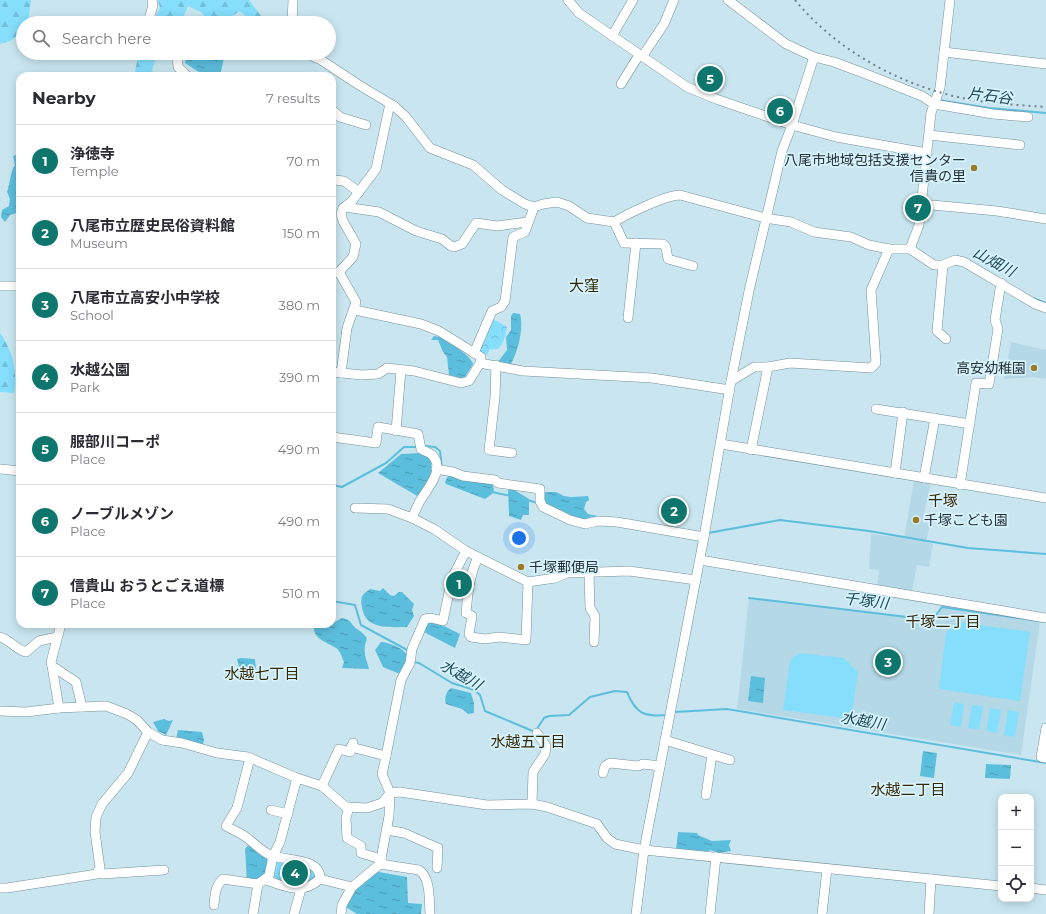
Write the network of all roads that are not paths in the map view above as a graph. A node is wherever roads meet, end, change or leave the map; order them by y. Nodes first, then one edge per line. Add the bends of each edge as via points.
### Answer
1 (152, 0) edge
2 (293, 0) edge
3 (568, 0) edge
4 (633, 0) edge
5 (674, 0) edge
6 (728, 0) edge
7 (950, 0) edge
8 (150, 16) edge
9 (292, 16) edge
10 (612, 36) junction
11 (944, 52) junction
12 (640, 56) junction
13 (814, 57) junction
14 (177, 60) edge
15 (321, 60) edge
16 (1046, 64) edge
17 (183, 72) edge
18 (621, 84) dead end
19 (934, 104) junction
20 (394, 106) junction
21 (336, 114) edge
22 (1028, 117) dead end
23 (366, 125) dead end
24 (792, 125) junction
25 (929, 135) junction
26 (1020, 145) dead end
27 (927, 153) junction
28 (336, 180) edge
29 (359, 192) junction
30 (921, 204) junction
31 (345, 207) junction
32 (534, 207) junction
33 (765, 218) junction
34 (1046, 219) edge
35 (527, 222) junction
36 (614, 222) junction
37 (636, 243) junction
38 (890, 249) junction
39 (910, 249) junction
40 (943, 265) junction
41 (693, 266) dead end
42 (336, 272) edge
43 (1000, 282) junction
44 (0, 286) edge
45 (16, 286) edge
46 (1046, 308) edge
47 (355, 310) junction
48 (628, 318) dead end
49 (946, 339) dead end
50 (474, 353) junction
51 (480, 363) junction
52 (496, 365) junction
53 (768, 367) junction
54 (401, 370) junction
55 (337, 372) edge
56 (731, 385) junction
57 (876, 409) dead end
58 (904, 412) junction
59 (935, 418) junction
60 (970, 424) junction
61 (396, 430) junction
62 (336, 438) edge
63 (721, 444) junction
64 (751, 450) junction
65 (512, 453) dead end
66 (0, 469) edge
67 (436, 469) junction
68 (16, 471) edge
69 (895, 473) junction
70 (924, 478) junction
71 (960, 485) junction
72 (1046, 498) edge
73 (355, 508) dead end
74 (412, 518) junction
75 (705, 534) junction
76 (466, 551) junction
77 (478, 557) junction
78 (700, 560) junction
79 (589, 572) junction
80 (454, 574) junction
81 (470, 579) junction
82 (696, 580) junction
83 (528, 582) junction
84 (1046, 618) edge
85 (60, 628) edge
86 (0, 637) edge
87 (57, 637) junction
88 (594, 642) dead end
89 (52, 666) junction
90 (82, 707) junction
91 (59, 708) junction
92 (0, 711) edge
93 (1046, 728) edge
94 (148, 732) junction
95 (537, 734) dead end
96 (665, 740) junction
97 (712, 754) junction
98 (386, 756) junction
99 (250, 758) junction
100 (1046, 758) edge
101 (730, 760) dead end
102 (660, 766) junction
103 (603, 773) dead end
104 (297, 778) junction
105 (322, 786) junction
106 (390, 793) junction
107 (706, 795) dead end
108 (532, 804) junction
109 (349, 807) junction
110 (271, 810) dead end
111 (288, 814) junction
112 (387, 830) junction
113 (644, 850) junction
114 (273, 856) junction
115 (716, 857) junction
116 (381, 861) junction
117 (437, 868) dead end
118 (827, 869) junction
119 (164, 870) dead end
120 (98, 871) junction
121 (320, 879) junction
122 (931, 879) junction
123 (262, 882) junction
124 (998, 886) edge
125 (352, 887) junction
126 (0, 888) edge
127 (1034, 888) edge
128 (301, 889) junction
129 (1046, 890) edge
130 (214, 905) dead end
131 (253, 914) edge
132 (294, 914) edge
133 (341, 914) edge
134 (430, 914) edge
135 (636, 914) edge
136 (710, 914) edge
137 (822, 914) edge
138 (929, 914) edge

1 - 8 street
2 - 9 street
3 - 10 street via 579,13
4 - 10 street
5 - 12 street via 664,24
6 - 13 street via 786,44
7 - 11 street
10 - 12 street
11 - 16 street
11 - 19 street via 940,88
12 - 18 street
12 - 24 street via 687,87
13 - 19 street via 866,74 922,96
13 - 24 street
14 - 17 street via 178,67
15 - 20 street
19 - 22 street
19 - 25 street
20 - 29 street via 389,108 376,169
20 - 32 street via 430,148 473,165 502,190
21 - 23 street
24 - 27 street via 836,137
24 - 33 street via 782,151
25 - 26 street
25 - 27 street
27 - 30 street
28 - 29 street via 344,181
29 - 31 street
30 - 34 street via 997,211
30 - 39 street via 919,225
31 - 35 street via 379,212 416,231 442,238 454,247 462,244 476,223 497,226
31 - 42 street via 341,214 343,221 356,244 353,257
32 - 35 street
32 - 36 street via 557,202 569,206 587,218
33 - 36 street via 675,195 633,210
33 - 38 street via 791,222 814,232 851,237 869,245
33 - 56 street
35 - 50 street via 525,232 513,237 504,301 501,307 492,311
36 - 37 street via 624,243
37 - 41 street via 663,244 668,259
37 - 48 street
38 - 39 street
38 - 53 street via 871,290 876,363 871,368 813,363 790,363
39 - 40 street via 934,265
40 - 43 street via 955,260 964,262
40 - 49 street via 936,331
42 - 47 street via 356,302
43 - 46 street via 1034,304
43 - 60 street via 995,320 998,329 989,384 976,383
44 - 45 street
47 - 50 street via 421,324 439,331
47 - 55 street via 347,328
50 - 51 street via 480,357
51 - 52 street
51 - 54 street via 468,381 461,383
52 - 56 street via 523,371
52 - 65 street via 489,450
53 - 56 street via 754,367
53 - 64 street
54 - 55 street via 387,368 378,374 362,376
54 - 61 street
56 - 63 street
57 - 58 street
58 - 59 street
58 - 69 street
59 - 60 street
59 - 70 street
60 - 71 street
61 - 62 street via 378,427 376,443
61 - 67 street via 418,434 421,449 432,455
63 - 64 street
63 - 75 street
64 - 69 street
66 - 68 street
67 - 74 street via 433,482
67 - 75 street via 495,480 498,483 540,489 543,507 585,524 598,521 617,522
69 - 70 street
70 - 71 street
71 - 72 street
73 - 74 street via 388,509
74 - 76 street via 434,529
75 - 78 street
76 - 77 street
76 - 80 street
77 - 81 street
77 - 83 street
78 - 82 street
78 - 84 street
79 - 82 street via 629,571
79 - 83 street via 567,573 555,578
79 - 88 street via 590,608 595,616
80 - 81 street
80 - 98 street via 443,621 425,619 412,649 410,663 401,680
81 - 83 street via 466,613 472,616 469,634 471,637 485,639 499,637 526,640
82 - 96 street
85 - 87 street
86 - 87 street via 26,652 39,642
87 - 89 street
89 - 90 street via 76,682
89 - 91 street
90 - 91 street
90 - 94 street via 106,706 138,720
91 - 92 street via 26,712
93 - 100 street via 1041,757
94 - 99 street via 162,740 182,742 217,753
94 - 120 street via 128,773 102,804 96,817 95,832 100,868
95 - 108 street via 546,746 545,754 533,772
96 - 97 street
96 - 102 street
97 - 101 street
97 - 107 street
98 - 105 street via 352,745 350,752 339,749
98 - 106 street via 382,774
99 - 104 street
99 - 114 street via 236,808 226,826
102 - 103 street via 610,763 605,766
102 - 113 street
104 - 105 street
104 - 111 street
105 - 109 street
106 - 108 street via 400,792 487,805
106 - 109 street via 382,803 367,808
106 - 112 street
108 - 113 street via 597,824 615,844
109 - 116 street via 346,818 348,838 361,846 360,853
110 - 111 street
111 - 114 street
112 - 116 street
112 - 117 street via 404,833 438,848
113 - 115 street
113 - 135 street
114 - 121 street via 307,862 318,869
114 - 123 street via 269,876
115 - 118 street
115 - 136 street
116 - 125 street
116 - 134 street via 424,873
118 - 122 street
118 - 137 street
119 - 120 street via 102,874
120 - 126 street via 97,874
121 - 125 street
121 - 128 street via 314,885
122 - 124 street
122 - 138 street
123 - 128 street
123 - 130 street via 223,879 216,890
123 - 131 street
125 - 133 street via 342,905
127 - 129 street
128 - 132 street

